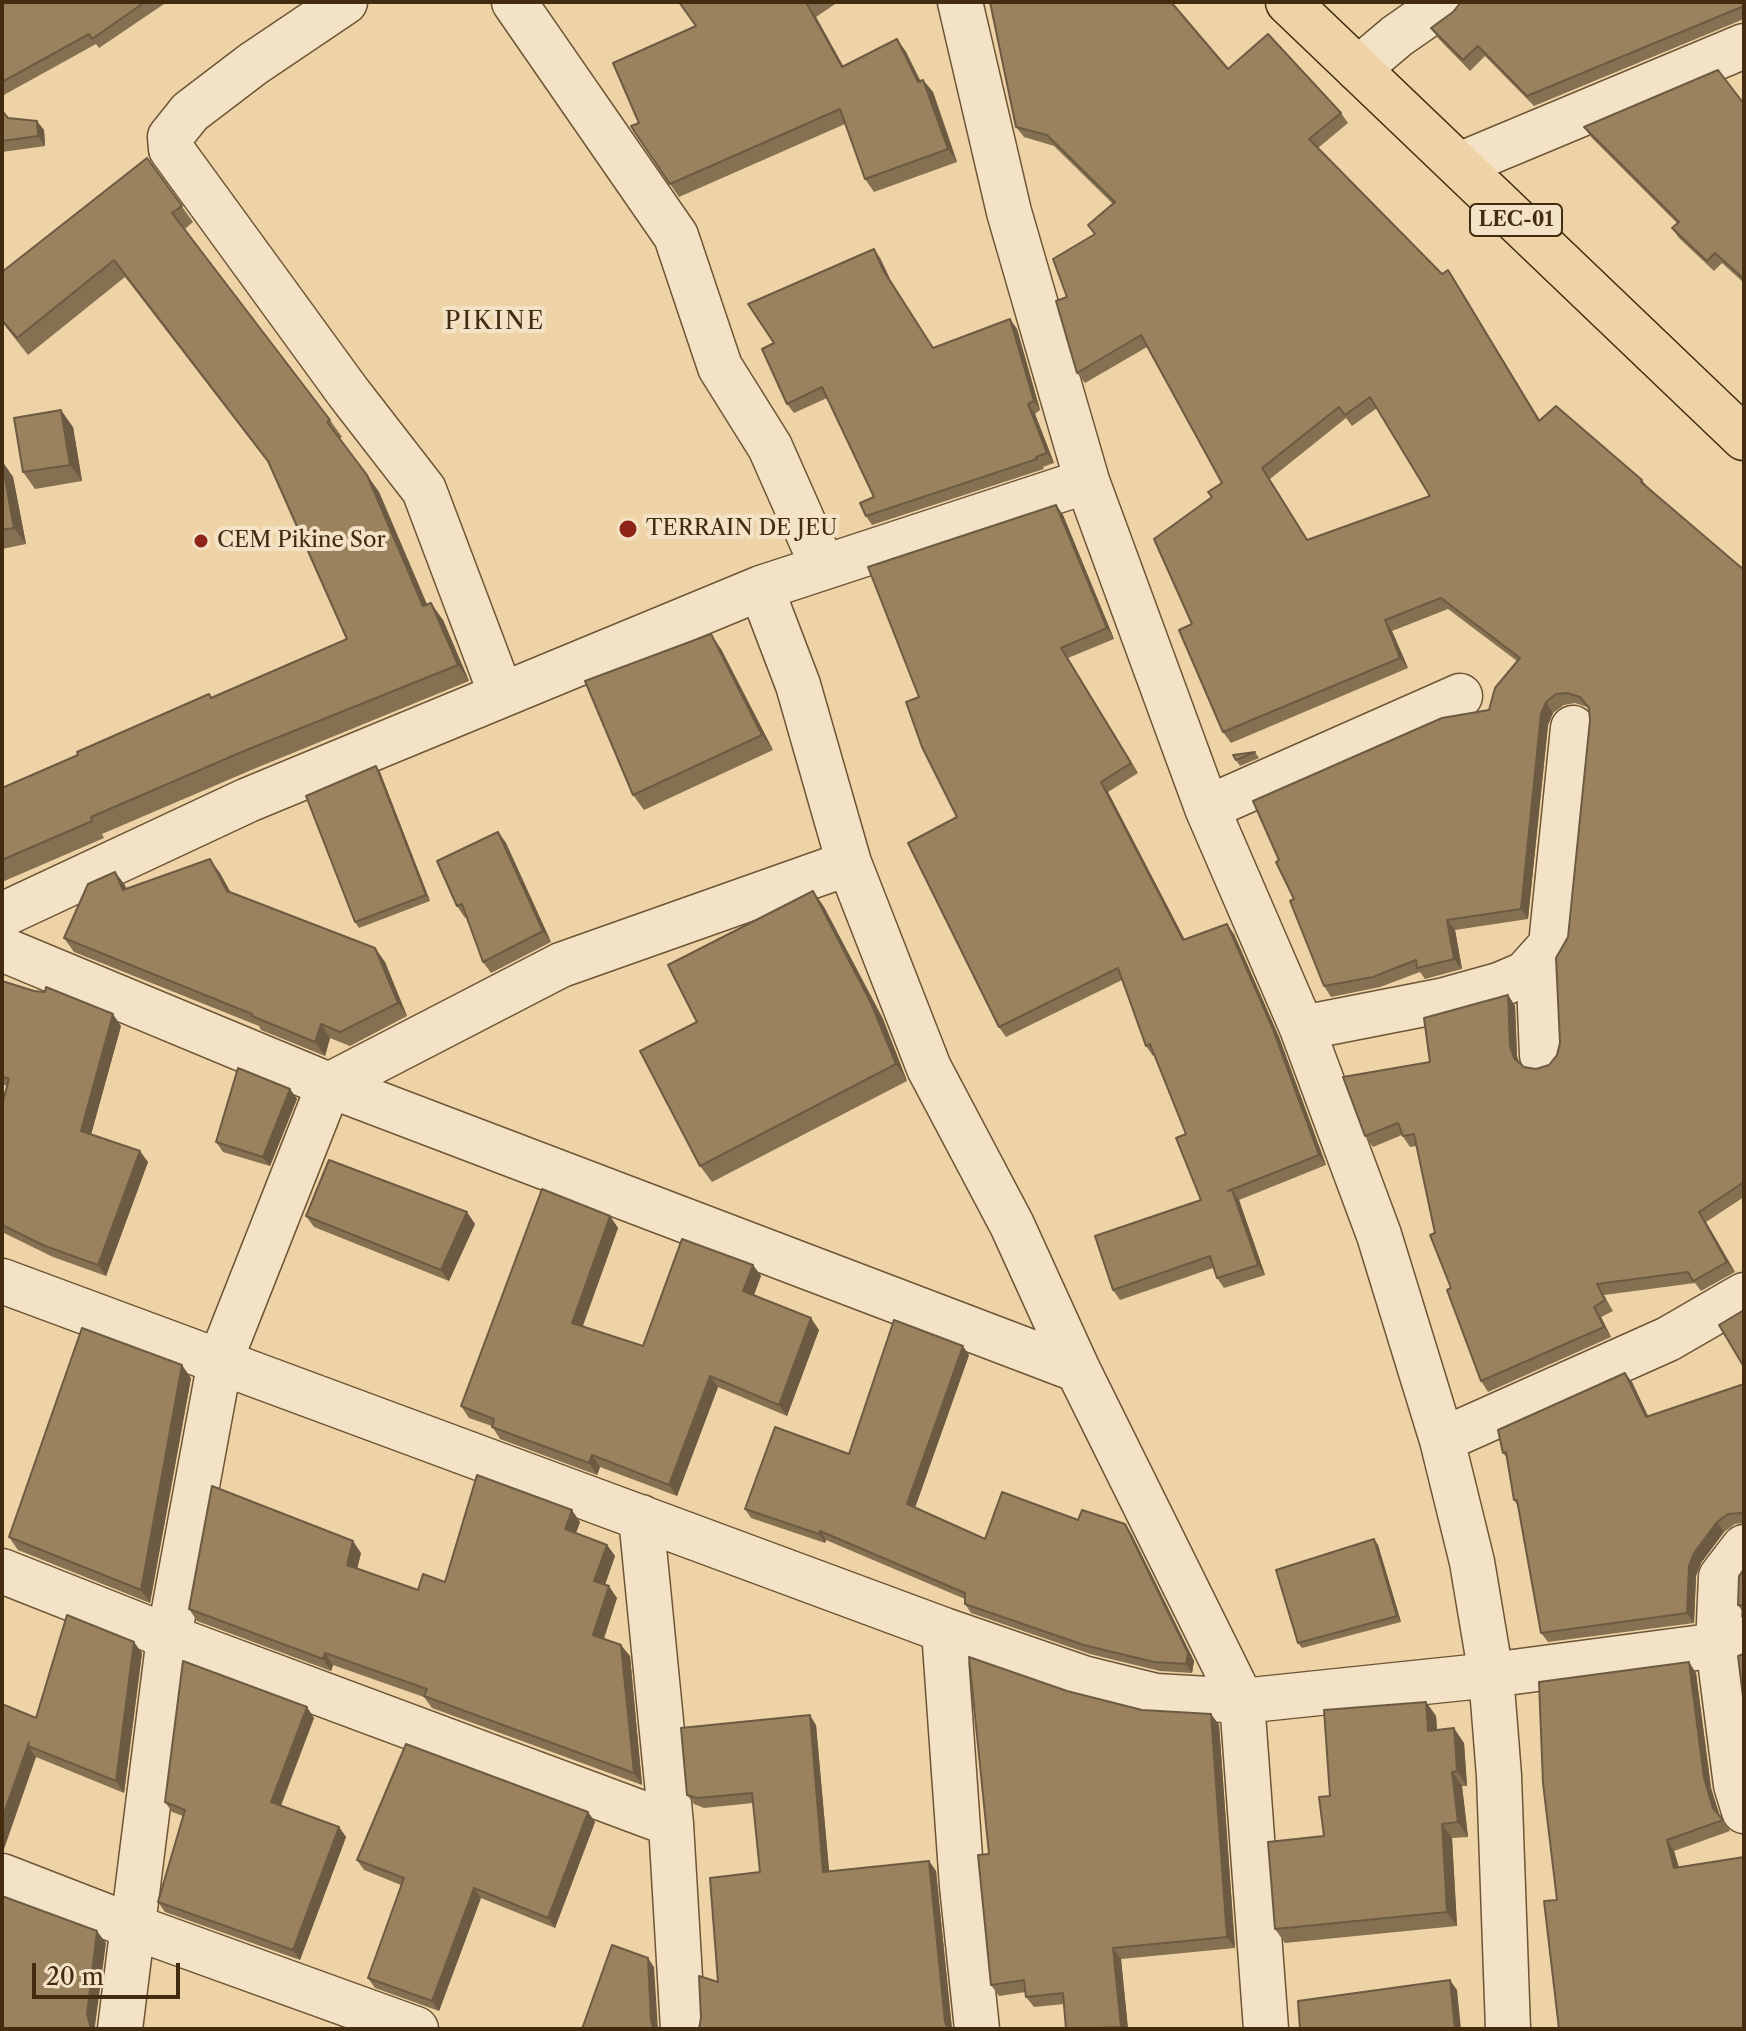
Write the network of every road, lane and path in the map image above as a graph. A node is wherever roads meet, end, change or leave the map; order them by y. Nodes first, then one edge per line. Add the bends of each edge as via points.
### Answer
1 (345, 2) edge
2 (514, 2) edge
3 (960, 2) edge
4 (1288, 2) edge
5 (1446, 2) edge
6 (1744, 46) edge
7 (1358, 69) junction
8 (1459, 165) junction
9 (1744, 438) edge
10 (1087, 481) junction
11 (823, 567) junction
12 (761, 588) junction
13 (501, 694) junction
14 (1460, 696) dead end
15 (1573, 728) dead end
16 (1207, 808) junction
17 (849, 863) junction
18 (2, 915) edge
19 (2, 949) edge
20 (1538, 960) junction
21 (1302, 1028) junction
22 (1542, 1055) dead end
23 (329, 1085) junction
24 (2, 1281) edge
25 (1744, 1295) edge
26 (220, 1361) junction
27 (1078, 1370) junction
28 (1442, 1440) junction
29 (641, 1517) junction
30 (1744, 1547) edge
31 (2, 1571) edge
32 (944, 1630) junction
33 (169, 1637) junction
34 (1731, 1642) edge
35 (1491, 1675) junction
36 (1242, 1701) junction
37 (1744, 1811) edge
38 (671, 1824) junction
39 (2, 1876) edge
40 (131, 1926) junction
41 (120, 2029) edge
42 (416, 2029) edge
43 (683, 2029) edge
44 (977, 2029) edge
45 (1266, 2029) edge
46 (1508, 2029) edge

1 - 13 street via 190,112 170,137 171,149 424,490
2 - 11 street via 676,236 720,367 770,447
3 - 10 street via 1009,212
4 - 7 highway, LEC-01
5 - 7 street
6 - 8 street
7 - 8 highway, LEC-01
8 - 9 highway, LEC-01
10 - 11 street
10 - 16 street
11 - 12 street
12 - 13 street
12 - 17 street via 798,685
13 - 18 street via 248,800
14 - 16 street
15 - 20 street via 1551,945
16 - 21 street
17 - 23 street via 561,965
17 - 27 street via 929,1068 1012,1225
19 - 23 street
20 - 21 street via 1525,974 1499,985
20 - 22 street
21 - 28 street via 1379,1235
23 - 26 street
23 - 27 street
24 - 26 street
25 - 28 street via 1668,1339
26 - 29 street
26 - 33 street
27 - 36 street
28 - 35 street via 1472,1562
29 - 32 street
29 - 38 street
30 - 34 street via 1721,1577
31 - 33 street
32 - 36 street via 1083,1678 1156,1696
32 - 44 street
33 - 38 street
33 - 40 street
34 - 35 street
34 - 37 street via 1736,1785
35 - 36 street
35 - 46 street
36 - 45 street
38 - 43 street
39 - 40 street
40 - 41 street
40 - 42 street

